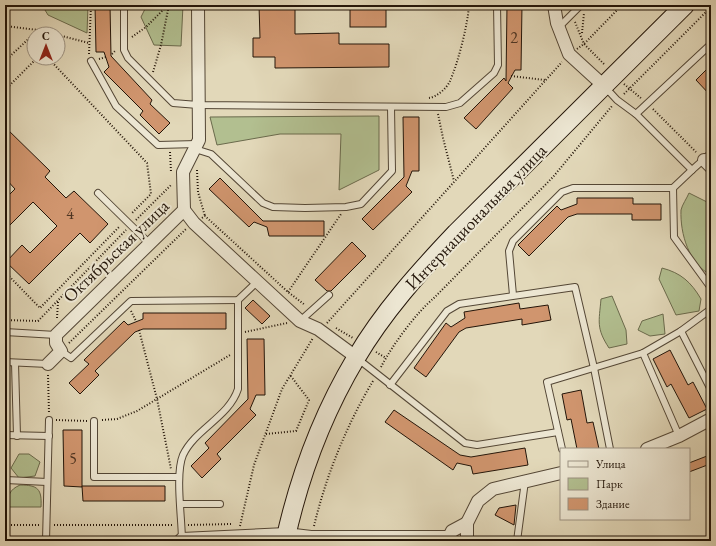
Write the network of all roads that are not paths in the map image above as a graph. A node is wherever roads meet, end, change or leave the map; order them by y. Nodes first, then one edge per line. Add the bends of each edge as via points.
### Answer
1 (124, 5) edge
2 (198, 5) edge
3 (497, 5) edge
4 (554, 5) edge
5 (685, 5) edge
6 (583, 7) road end
7 (558, 27) junction
8 (711, 44) edge
9 (91, 61) road end
10 (604, 86) junction
11 (198, 105) junction
12 (391, 107) junction
13 (636, 114) junction
14 (196, 147) junction
15 (709, 160) edge
16 (692, 170) junction
17 (673, 188) junction
18 (98, 193) dead end
19 (184, 210) junction
20 (149, 243) junction
21 (257, 282) junction
22 (711, 288) edge
23 (329, 295) dead end
24 (513, 295) junction
25 (238, 300) junction
26 (711, 309) edge
27 (300, 321) junction
28 (681, 331) junction
29 (5, 332) edge
30 (56, 335) junction
31 (61, 351) junction
32 (643, 353) junction
33 (356, 357) junction
34 (5, 362) edge
35 (15, 363) junction
36 (48, 364) joint
37 (594, 368) junction
38 (390, 385) junction
39 (711, 390) edge
40 (711, 419) edge
41 (49, 420) road end
42 (94, 421) road end
43 (558, 432) junction
44 (5, 435) edge
45 (17, 436) junction
46 (49, 436) junction
47 (680, 436) junction
48 (562, 448) edge
49 (610, 448) edge
50 (650, 448) edge
51 (6, 453) dead end
52 (560, 473) edge
53 (176, 477) junction
54 (525, 481) junction
55 (47, 482) junction
56 (181, 504) junction
57 (220, 504) dead end
58 (467, 523) junction
59 (286, 537) edge
60 (449, 539) edge
61 (181, 540) edge
62 (46, 541) edge
63 (467, 541) edge
64 (517, 541) edge

1 - 11 lane via 124,50 128,58 173,103
2 - 11 street, Октябрьская улица
3 - 12 lane via 498,65 494,73 460,103 437,107
4 - 7 street
5 - 10 main road, Интернациональная улица
6 - 7 lane
7 - 10 street via 569,54
8 - 13 lane
9 - 14 lane via 116,106 158,145
10 - 13 lane
10 - 33 main road, Интернациональная улица via 420,272
11 - 12 lane
11 - 14 street, Октябрьская улица via 199,140
12 - 14 lane via 392,171 361,204 346,207 273,207 263,203 212,154
13 - 16 lane
14 - 19 street, Октябрьская улица via 183,172
15 - 16 lane
16 - 17 lane
17 - 22 lane via 674,237
17 - 24 lane via 573,188 562,192 512,241 509,251
18 - 20 lane
19 - 20 street, Октябрьская улица
19 - 21 street via 194,223
20 - 30 street, Октябрьская улица
21 - 25 lane
21 - 27 street
23 - 27 lane
24 - 37 lane via 575,287
24 - 38 lane via 459,304 447,311
25 - 31 lane via 131,301 71,358
25 - 53 lane via 238,389 234,400 193,441 183,456
26 - 28 lane
27 - 33 street via 318,329
28 - 32 lane
28 - 39 lane
29 - 30 lane
30 - 31 street via 56,343
31 - 36 street
32 - 37 lane
32 - 47 lane
33 - 38 lane
33 - 59 main road, Интернациональная улица via 312,447
34 - 35 lane
35 - 36 lane
35 - 45 lane
37 - 43 lane via 547,382
37 - 49 lane
38 - 43 lane via 465,443 477,445
40 - 47 street
41 - 46 lane
42 - 53 lane via 94,477
43 - 48 lane
44 - 45 lane
45 - 46 lane
46 - 55 lane
47 - 50 street
51 - 55 lane via 6,480
52 - 54 street
53 - 56 lane
54 - 58 street via 493,489 478,501
54 - 64 lane
55 - 62 lane
56 - 57 lane
56 - 61 lane
58 - 60 street via 452,531
58 - 63 street
59 - 60 street
59 - 61 street

